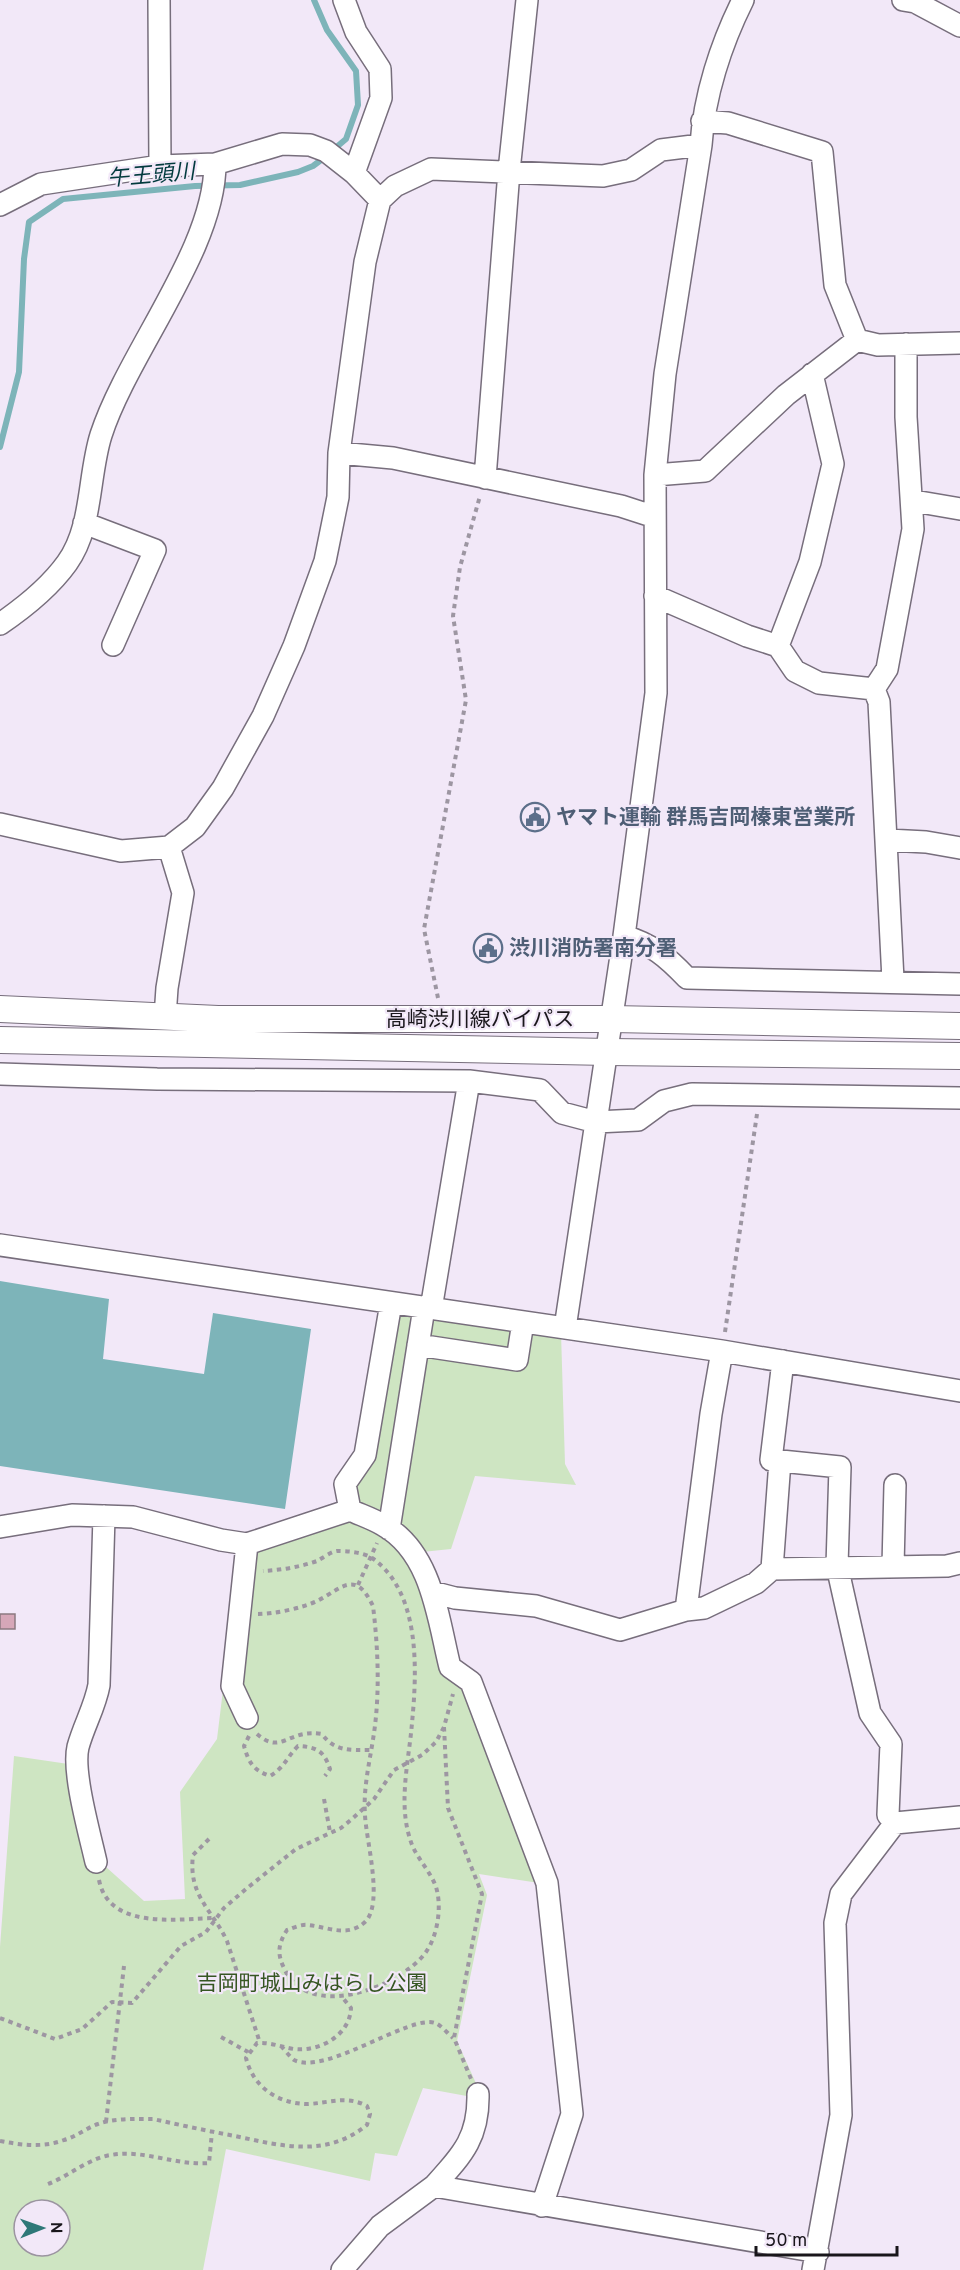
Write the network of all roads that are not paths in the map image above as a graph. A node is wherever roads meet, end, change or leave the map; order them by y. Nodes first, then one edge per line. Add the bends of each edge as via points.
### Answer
1 (159, 0) edge
2 (344, 0) edge
3 (527, 0) edge
4 (743, 0) edge
5 (903, 0) edge
6 (960, 26) edge
7 (702, 121) junction
8 (701, 145) junction
9 (215, 164) junction
10 (160, 166) junction
11 (509, 171) junction
12 (354, 172) junction
13 (380, 200) junction
14 (0, 205) edge
15 (857, 340) junction
16 (960, 343) edge
17 (906, 344) junction
18 (812, 374) junction
19 (339, 453) junction
20 (655, 475) junction
21 (485, 478) junction
22 (914, 501) junction
23 (960, 509) edge
24 (655, 517) junction
25 (84, 523) junction
26 (656, 596) junction
27 (0, 624) edge
28 (113, 645) dead end
29 (778, 646) junction
30 (873, 689) junction
31 (0, 824) edge
32 (888, 840) junction
33 (169, 847) junction
34 (960, 848) edge
35 (624, 936) junction
36 (893, 980) junction
37 (960, 984) edge
38 (0, 1010) edge
39 (165, 1017) junction
40 (612, 1019) junction
41 (960, 1026) edge
42 (0, 1040) edge
43 (608, 1052) junction
44 (960, 1056) edge
45 (0, 1074) edge
46 (470, 1081) junction
47 (960, 1098) edge
48 (596, 1122) junction
49 (0, 1245) edge
50 (390, 1303) junction
51 (428, 1309) junction
52 (523, 1322) junction
53 (565, 1328) junction
54 (418, 1345) junction
55 (722, 1351) junction
56 (783, 1361) junction
57 (960, 1391) edge
58 (780, 1461) junction
59 (895, 1485) dead end
60 (350, 1509) junction
61 (104, 1516) junction
62 (0, 1527) edge
63 (387, 1527) junction
64 (247, 1544) junction
65 (960, 1563) edge
66 (837, 1566) junction
67 (893, 1566) junction
68 (772, 1569) junction
69 (432, 1592) junction
70 (686, 1610) junction
71 (247, 1718) dead end
72 (960, 1817) edge
73 (895, 1823) junction
74 (96, 1862) road end
75 (478, 2094) road end
76 (434, 2186) junction
77 (542, 2206) junction
78 (815, 2261) edge
79 (342, 2270) edge

1 - 10 street
2 - 12 street via 356,32 380,69 381,98
3 - 11 street
4 - 7 street via 729,28
5 - 6 street via 915,2
7 - 8 street
7 - 15 street via 728,123 822,152 836,285
8 - 11 street via 661,150 631,170 603,176
8 - 20 street via 665,374
9 - 10 street
9 - 12 street via 282,144 310,145 326,151
9 - 25 street via 215,187 190,255 101,435
10 - 14 street via 41,184
11 - 13 street via 431,169 396,186
11 - 21 street
12 - 13 street
13 - 19 street via 364,262
15 - 17 street via 878,345
15 - 18 street
16 - 17 street
17 - 22 street via 906,417
18 - 20 street via 705,471
18 - 29 street via 833,464 810,562
19 - 21 street via 393,458
19 - 33 street via 338,497 325,561 294,646 263,717 223,788 195,827
20 - 24 street
21 - 24 street via 621,506
22 - 23 street
22 - 30 street via 913,530 887,669
24 - 26 street
25 - 27 street via 68,561 31,602
25 - 28 street via 155,550
26 - 29 street
26 - 35 street via 656,693
29 - 30 street via 795,671 819,683
30 - 32 street via 879,702
31 - 33 street via 121,851
32 - 34 street
32 - 36 street
33 - 39 street via 183,893
35 - 36 street via 663,952 687,978
35 - 40 street
36 - 37 street
38 - 39 main road, 高崎渋川線バイパス
39 - 40 main road, 高崎渋川線バイパス
40 - 41 main road, 高崎渋川線バイパス
40 - 43 street
42 - 43 main road, 高崎渋川線バイパス
43 - 44 main road, 高崎渋川線バイパス
43 - 48 street
45 - 46 street
46 - 48 street via 540,1089 562,1113
46 - 51 street
47 - 48 street via 692,1094 664,1101 638,1119
48 - 53 street
49 - 50 street
50 - 51 street
50 - 60 street via 365,1455 345,1484
51 - 52 street
51 - 54 street
52 - 53 street
52 - 54 street via 517,1360
53 - 55 street
54 - 63 street
55 - 56 street
55 - 70 street
56 - 57 street
56 - 58 street via 771,1460
58 - 66 street via 840,1467
58 - 68 street
59 - 67 street
60 - 63 street
60 - 64 street
61 - 62 street via 72,1515
61 - 64 street via 133,1517
61 - 74 street via 99,1685 77,1748 77,1768
63 - 69 street via 406,1545 424,1571
64 - 71 street via 232,1686
65 - 67 street
66 - 67 street
66 - 68 street
66 - 73 street via 870,1713 891,1744 888,1815
68 - 70 street via 756,1583 704,1608
69 - 70 street via 536,1606 621,1630
69 - 77 street via 450,1667 471,1682 547,1883 572,2114
72 - 73 street
73 - 78 street via 841,1894 835,1923 841,2115
75 - 76 street via 474,2134 464,2152
76 - 77 street
76 - 79 street via 380,2226
77 - 78 street

